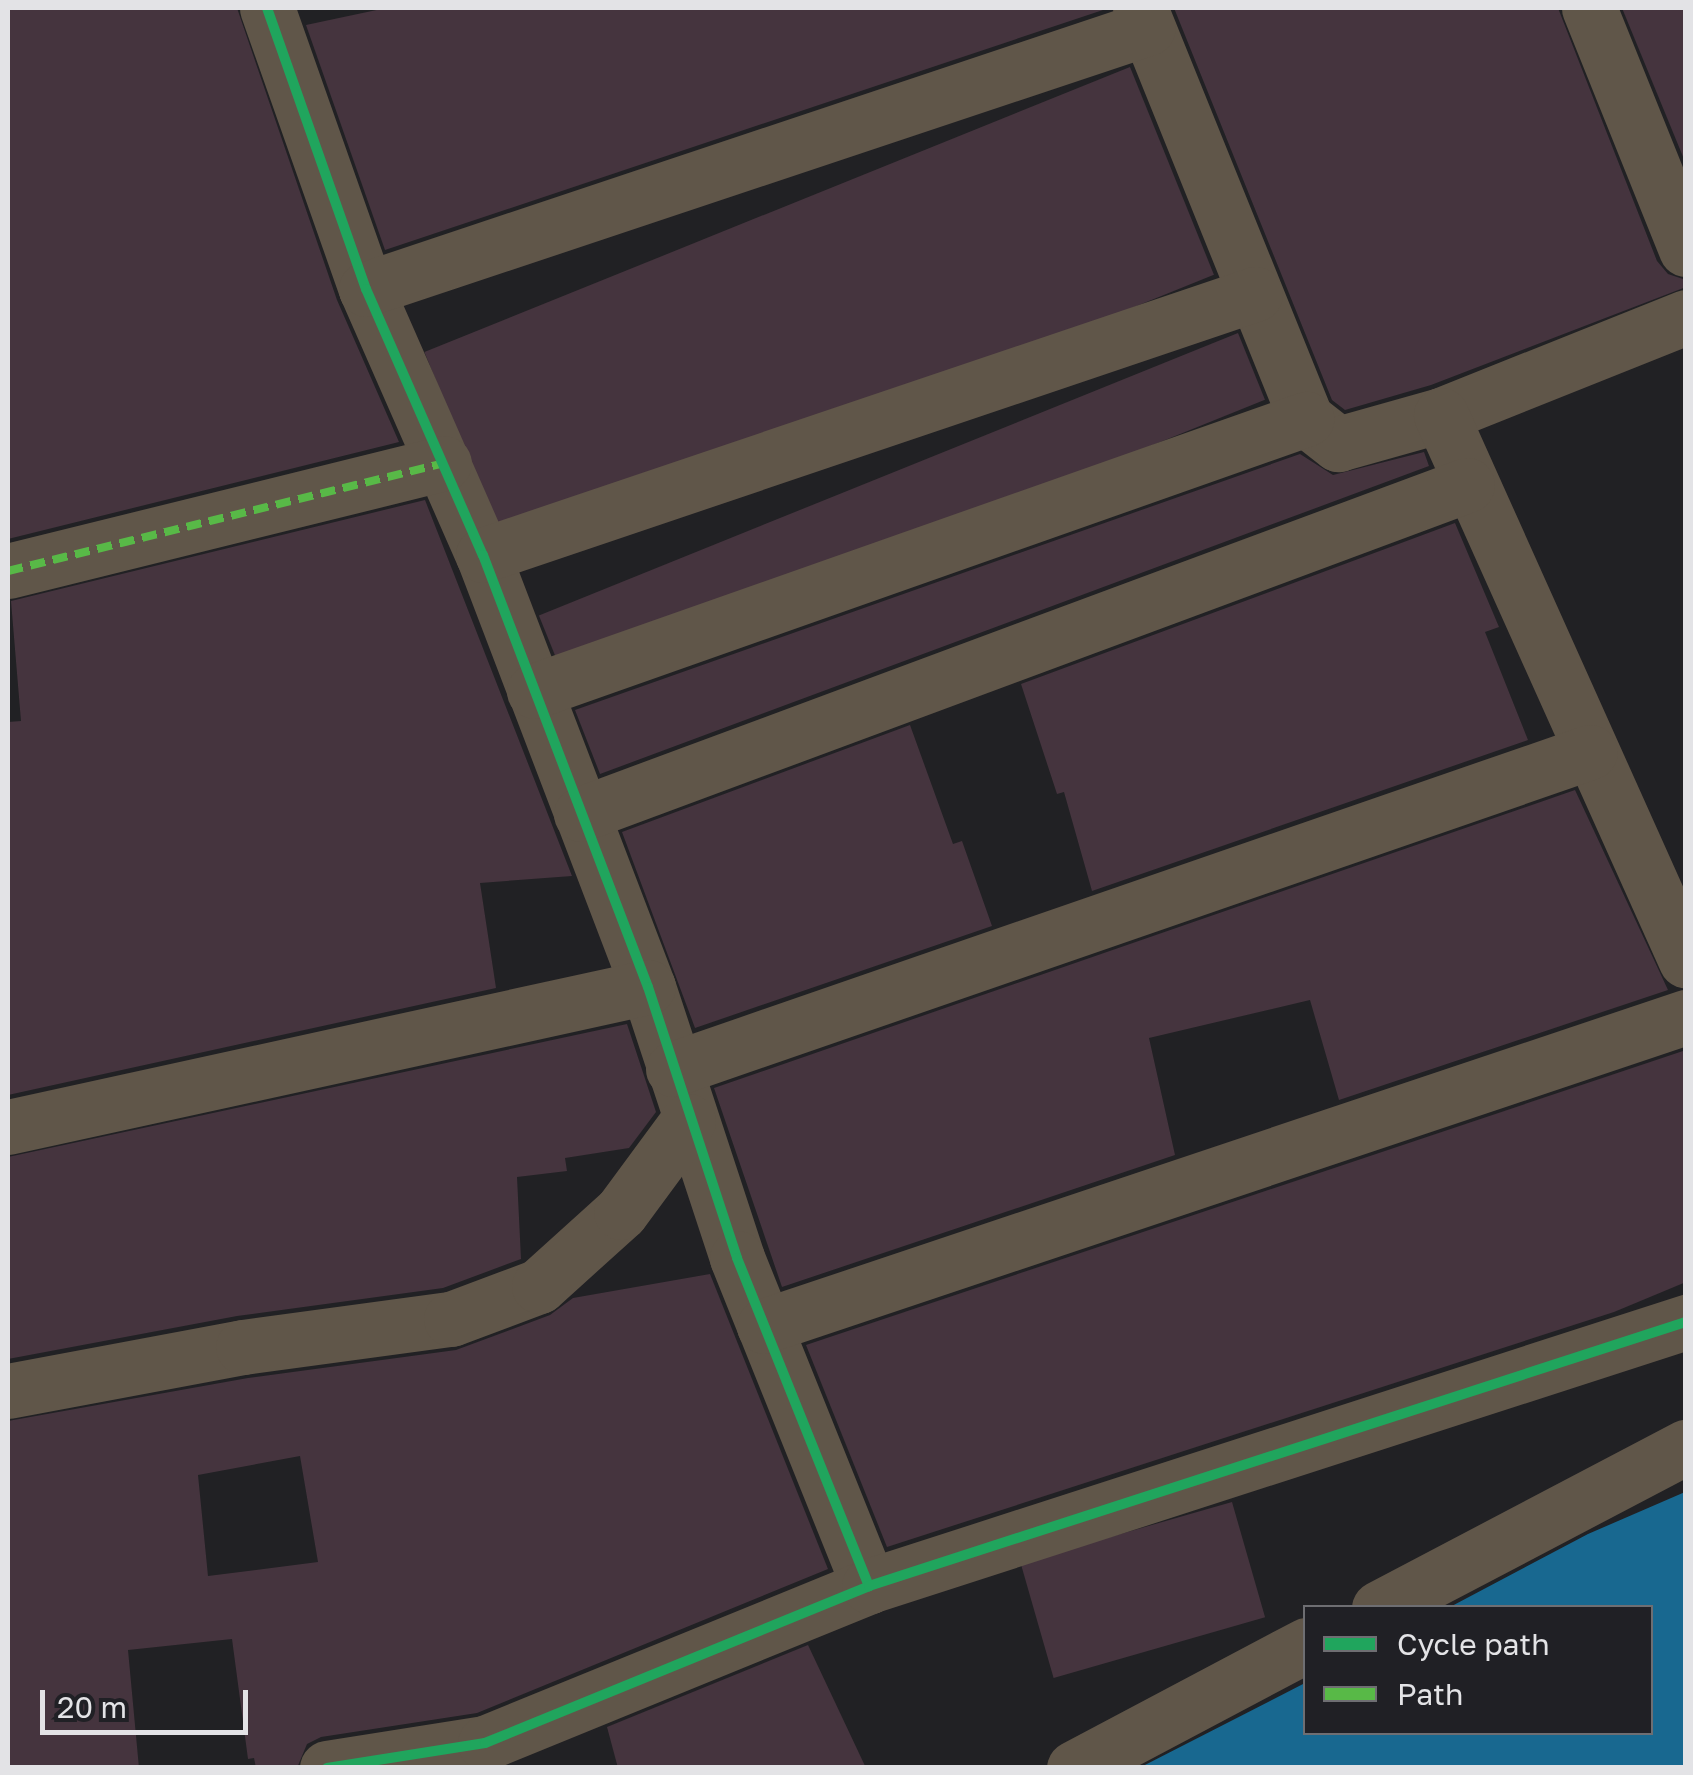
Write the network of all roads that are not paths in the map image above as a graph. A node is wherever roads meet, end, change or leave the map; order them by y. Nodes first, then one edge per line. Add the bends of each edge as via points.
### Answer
1 (268, 8) edge
2 (1589, 8) edge
3 (1144, 18) edge
4 (1686, 249) edge
5 (366, 289) junction
6 (1255, 294) junction
7 (1686, 317) edge
8 (1441, 416) junction
9 (1306, 419) junction
10 (444, 463) junction
11 (1467, 484) junction
12 (483, 556) junction
13 (8, 572) edge
14 (534, 691) junction
15 (1590, 752) junction
16 (582, 814) junction
17 (1686, 961) edge
18 (648, 987) junction
19 (1686, 1017) edge
20 (673, 1069) junction
21 (688, 1120) junction
22 (8, 1127) edge
23 (1686, 1322) edge
24 (764, 1326) junction
25 (8, 1391) edge
26 (1686, 1448) edge
27 (869, 1586) junction
28 (1385, 1605) edge
29 (1303, 1647) edge
30 (327, 1768) edge
31 (1074, 1768) edge

1 - 5 street
2 - 4 street
3 - 5 street
3 - 6 street
5 - 10 street
6 - 9 street
6 - 12 street
7 - 8 street
8 - 9 street via 1338,444
8 - 11 street
9 - 14 street
10 - 12 street
10 - 13 street
11 - 15 street
11 - 16 street
12 - 14 street
14 - 16 street
15 - 17 street
15 - 20 street
16 - 18 street
18 - 20 street
18 - 22 street
19 - 24 street
20 - 21 street
21 - 24 street
21 - 25 street via 621,1212 539,1286 451,1320 242,1348
23 - 27 street
24 - 27 street
26 - 28 street
27 - 30 street via 484,1744
29 - 31 street

